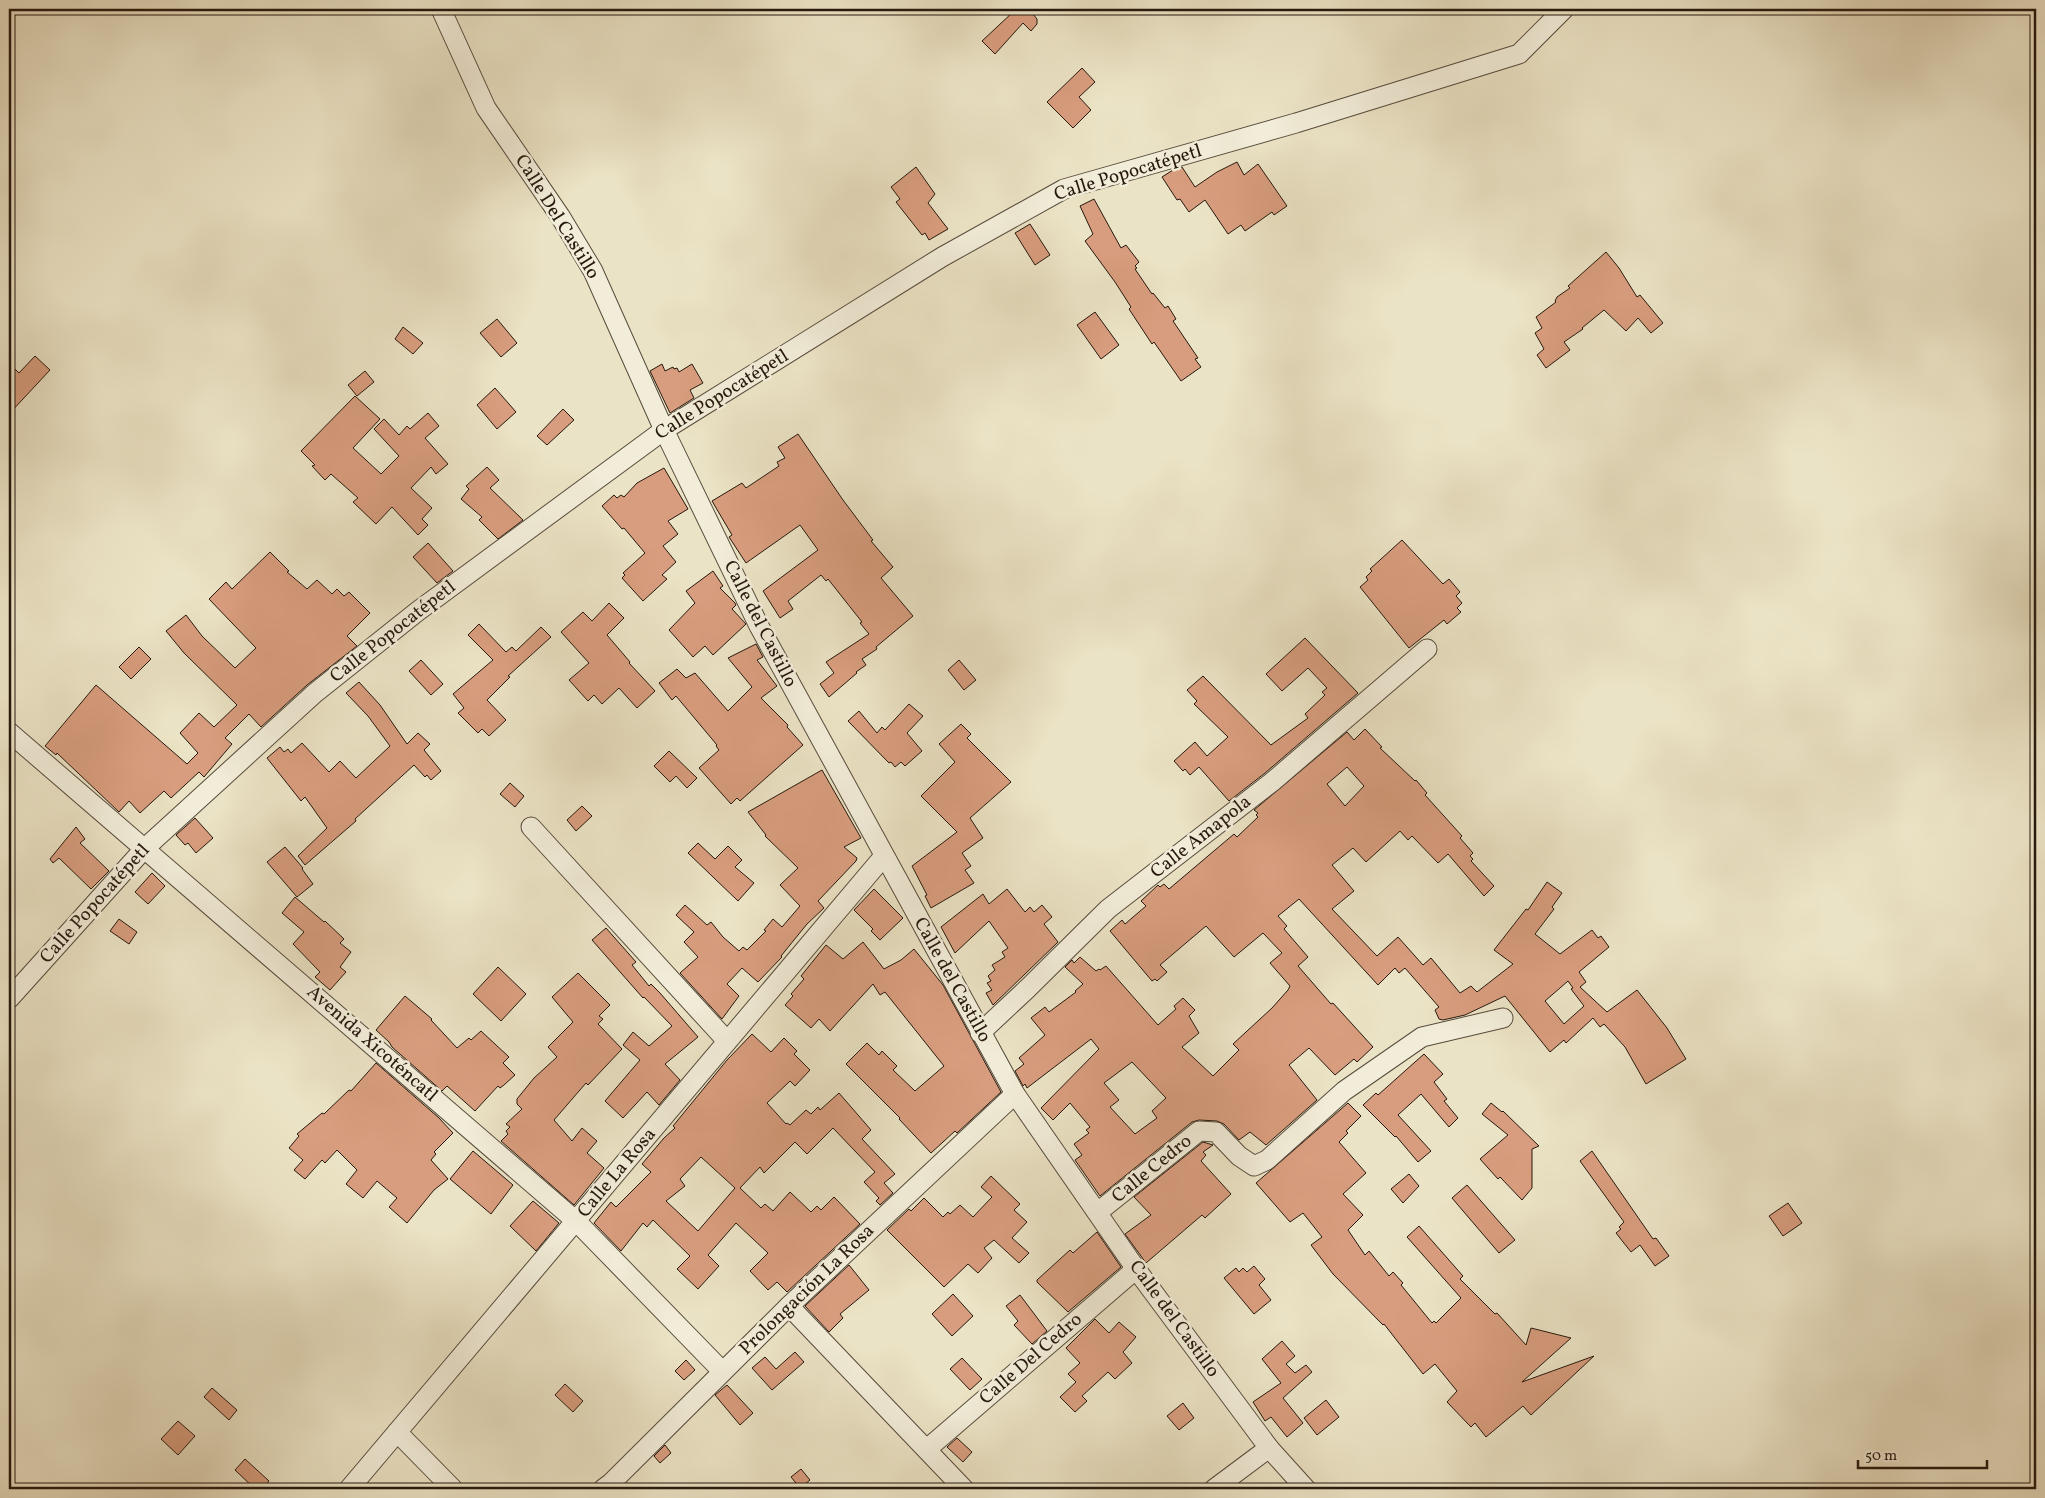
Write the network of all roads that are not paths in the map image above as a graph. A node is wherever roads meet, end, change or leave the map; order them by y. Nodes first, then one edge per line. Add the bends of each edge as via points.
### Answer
1 (441, 9) edge
2 (1564, 9) edge
3 (664, 430) junction
4 (1428, 649) dead end
5 (9, 732) edge
6 (532, 827) dead end
7 (144, 849) junction
8 (884, 856) junction
9 (9, 999) edge
10 (1503, 1018) dead end
11 (980, 1033) junction
12 (727, 1041) junction
13 (1015, 1094) junction
14 (1098, 1212) junction
15 (576, 1221) junction
16 (1136, 1269) junction
17 (788, 1306) junction
18 (722, 1371) junction
19 (397, 1432) junction
20 (1269, 1448) junction
21 (927, 1449) junction
22 (349, 1489) edge
23 (453, 1489) edge
24 (603, 1489) edge
25 (964, 1489) edge
26 (1214, 1489) edge
27 (1306, 1489) edge

1 - 3 street, Calle Del Castillo via 486,108 560,216 593,271
2 - 3 street, Calle Popocatépetl via 1518,54 1296,123 1064,189 942,257
3 - 7 street, Calle Popocatépetl via 418,611 322,687
3 - 8 street, Calle del Castillo via 758,626
4 - 11 street, Calle Amapola via 1272,782 1108,909
5 - 7 street, Avenida Xicoténcatl
6 - 12 street
7 - 9 street, Calle Popocatépetl
7 - 15 street, Avenida Xicoténcatl
8 - 11 street, Calle del Castillo
8 - 12 street, Calle La Rosa
10 - 14 street, Calle Cedro via 1422,1037 1344,1091 1267,1160 1254,1166 1239,1156 1216,1132 1199,1131
11 - 13 street, Calle del Castillo
12 - 15 street, Calle La Rosa
13 - 14 street, Calle del Castillo
13 - 17 street, Prolongación La Rosa
14 - 16 street, Calle del Castillo
15 - 18 street, Avenida Xicoténcatl
15 - 19 street, Calle La Rosa
16 - 20 street, Calle del Castillo
16 - 21 street, Calle Del Cedro
17 - 18 street, Prolongación La Rosa
17 - 21 street
18 - 24 street, Prolongación La Rosa
19 - 22 street, Calle La Rosa
19 - 23 street
20 - 26 street
20 - 27 street, Calle del Castillo
21 - 25 street

